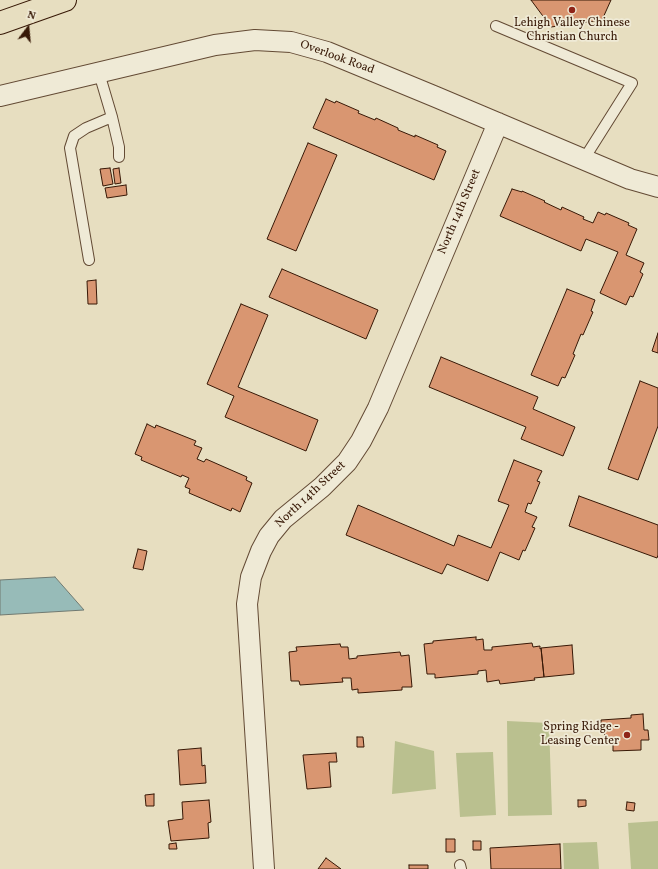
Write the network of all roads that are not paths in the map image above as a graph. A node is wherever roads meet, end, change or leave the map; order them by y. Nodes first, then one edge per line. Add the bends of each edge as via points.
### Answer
1 (65, 0) edge
2 (0, 23) edge
3 (496, 26) dead end
4 (99, 73) junction
5 (0, 96) edge
6 (112, 117) junction
7 (498, 123) junction
8 (119, 157) dead end
9 (584, 160) junction
10 (658, 187) edge
11 (89, 260) dead end
12 (264, 869) edge

1 - 2 highway
3 - 9 lane via 632,83
4 - 5 street, Overlook Road
4 - 6 lane
4 - 7 street, Overlook Road via 215,45 274,40 291,42 327,52
6 - 8 lane
6 - 11 lane via 74,136 70,148
7 - 9 street, Overlook Road
7 - 12 street, North 14th Street via 378,408 361,441 346,462 322,486 282,518 263,546 255,564 247,604
9 - 10 street, Overlook Road via 630,179

